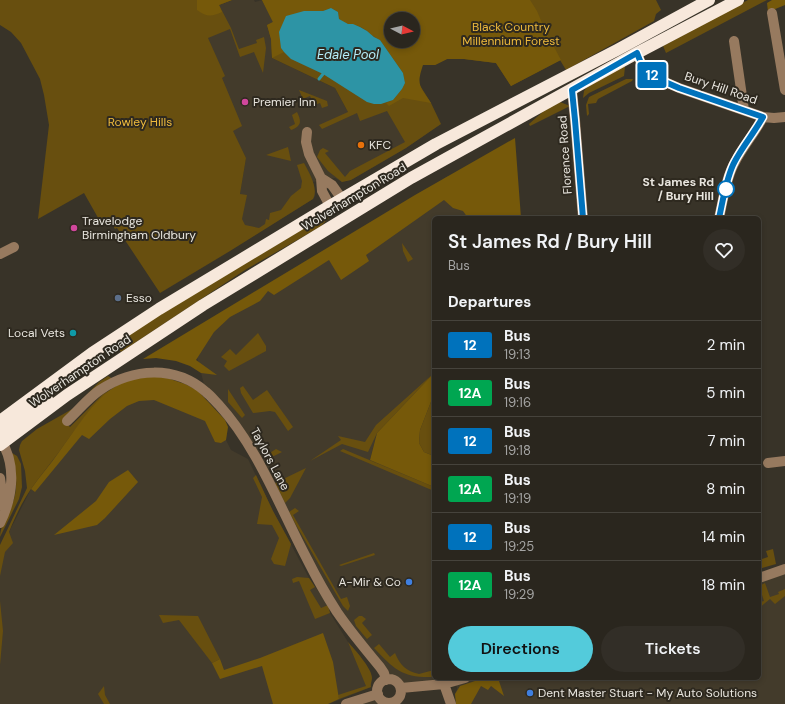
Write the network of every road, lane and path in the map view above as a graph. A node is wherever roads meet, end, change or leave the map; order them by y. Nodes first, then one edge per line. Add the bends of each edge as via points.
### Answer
1 (709, 0) edge
2 (738, 0) edge
3 (772, 13) dead end
4 (734, 41) dead end
5 (631, 42) junction
6 (637, 53) junction
7 (566, 76) junction
8 (572, 90) junction
9 (785, 90) edge
10 (744, 110) junction
11 (763, 117) junction
12 (785, 117) edge
13 (307, 132) dead end
14 (411, 178) junction
15 (338, 204) junction
16 (583, 216) edge
17 (719, 216) edge
18 (326, 230) junction
19 (14, 247) dead end
20 (0, 254) edge
21 (0, 421) edge
22 (67, 421) dead end
23 (0, 440) edge
24 (785, 461) edge
25 (768, 463) dead end
26 (0, 478) edge
27 (0, 505) edge
28 (0, 522) edge
29 (785, 569) edge
30 (761, 577) edge
31 (386, 680) junction
32 (458, 680) edge
33 (444, 684) junction
34 (401, 688) junction
35 (378, 694) junction
36 (394, 703) edge
37 (346, 704) edge
38 (451, 704) edge

1 - 5 highway, Wolverhampton Road
2 - 6 highway, Wolverhampton Road
3 - 9 street
4 - 10 street
5 - 6 highway
5 - 7 highway, Wolverhampton Road
6 - 8 highway, Wolverhampton Road
6 - 10 street, Bury Hill Road via 643,68 656,78
7 - 8 highway
7 - 15 highway, Wolverhampton Road via 436,144
8 - 14 highway, Wolverhampton Road
8 - 16 street, Florence Road
10 - 11 street, Bury Hill Road
11 - 12 street, Bury Hill Road
11 - 17 street via 734,162
13 - 15 street via 309,154 321,178 332,185
14 - 15 highway via 389,182 344,207
14 - 18 highway, Wolverhampton Road
15 - 18 highway via 335,220
15 - 21 highway, Wolverhampton Road via 159,309 92,353
18 - 23 highway, Wolverhampton Road via 203,305
19 - 20 street
22 - 31 street, Taylors Lane via 100,390 134,374 165,373 189,381 206,392 238,428 337,611 380,667
23 - 28 street via 11,469 12,487
24 - 25 street
26 - 27 street
29 - 30 street
31 - 34 street via 395,681
31 - 35 street via 379,686
32 - 33 street
33 - 34 street
33 - 38 street
34 - 36 street via 400,696
35 - 36 street via 385,702
35 - 37 street

